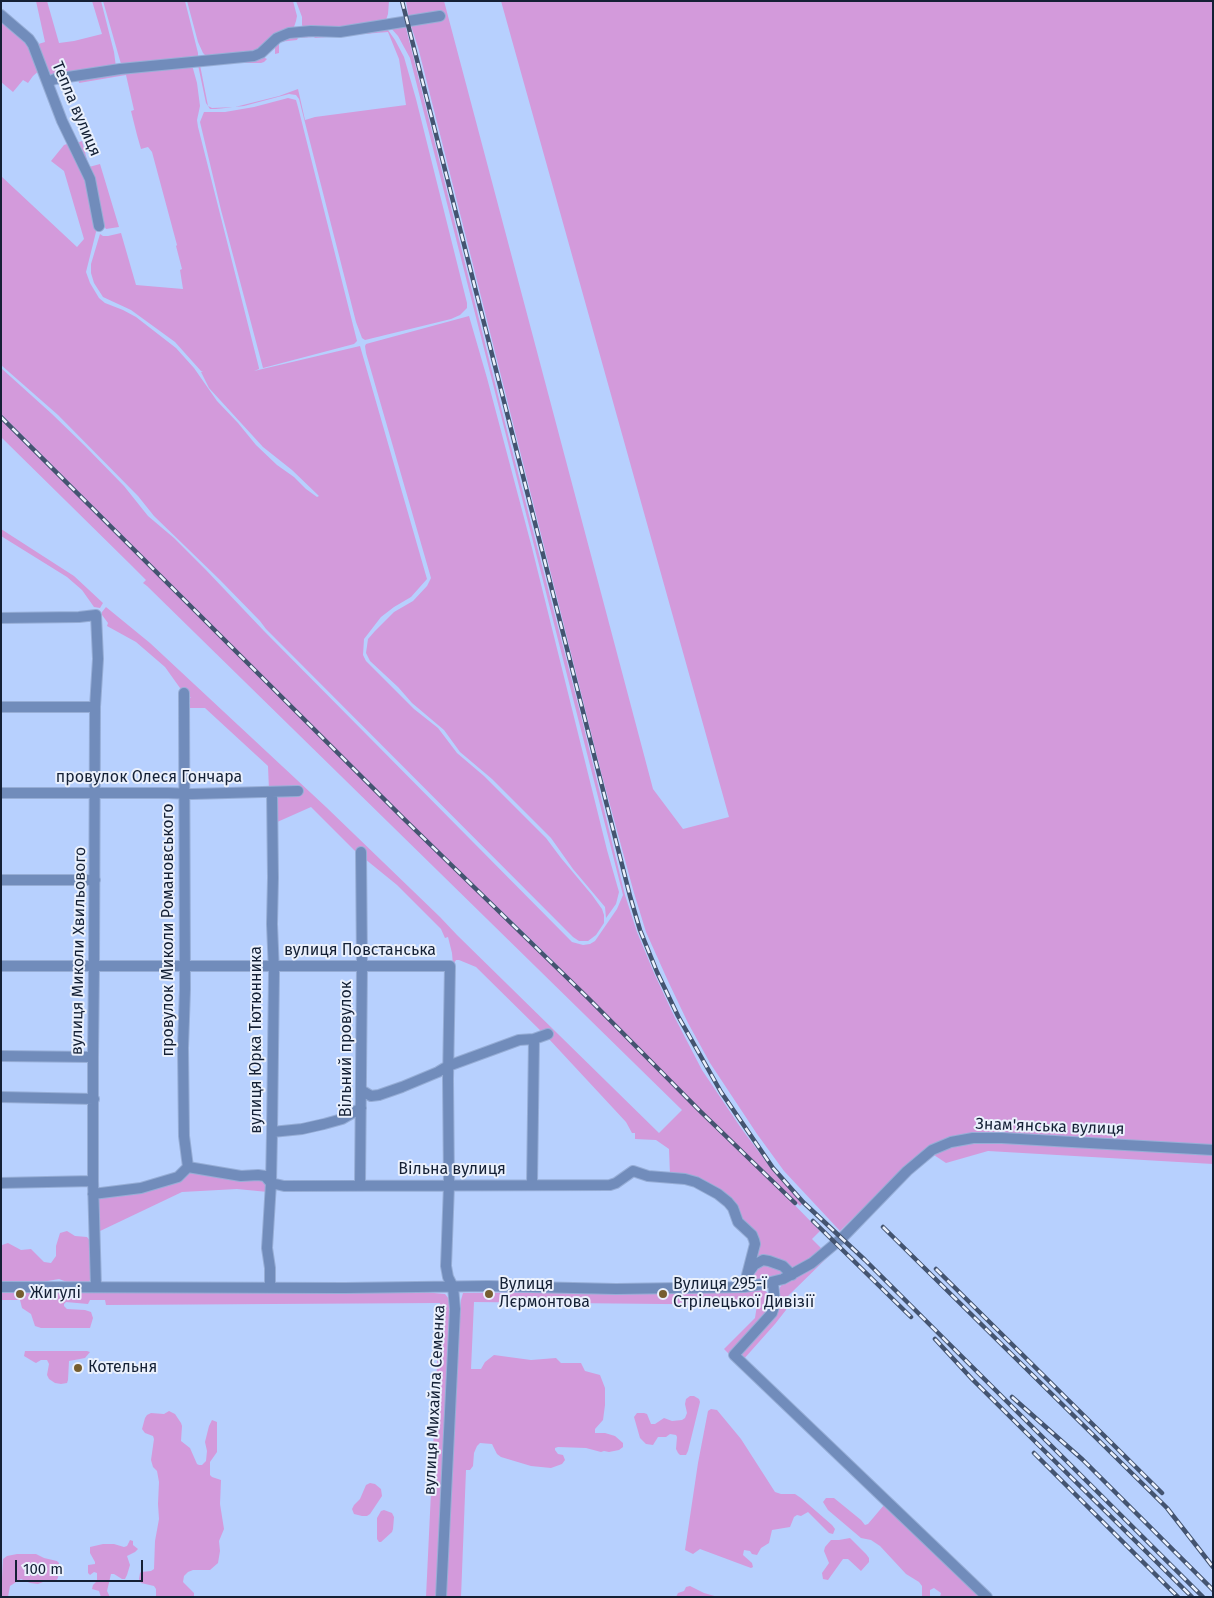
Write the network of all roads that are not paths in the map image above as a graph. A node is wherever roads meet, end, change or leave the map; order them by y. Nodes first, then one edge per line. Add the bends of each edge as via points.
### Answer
1 (1, 15) edge
2 (440, 16) dead end
3 (48, 82) junction
4 (99, 226) dead end
5 (1, 618) edge
6 (184, 693) dead end
7 (1, 707) edge
8 (95, 707) junction
9 (298, 791) dead end
10 (272, 792) junction
11 (1, 793) edge
12 (95, 793) junction
13 (185, 794) junction
14 (361, 852) dead end
15 (1, 880) edge
16 (95, 880) junction
17 (362, 965) junction
18 (1, 966) edge
19 (94, 966) junction
20 (185, 966) junction
21 (273, 966) junction
22 (450, 966) joint
23 (548, 1034) dead end
24 (534, 1039) junction
25 (1, 1056) edge
26 (93, 1056) junction
27 (448, 1066) junction
28 (361, 1090) junction
29 (1, 1098) edge
30 (94, 1099) junction
31 (362, 1108) junction
32 (272, 1132) junction
33 (1213, 1150) edge
34 (188, 1167) junction
35 (93, 1181) junction
36 (1, 1183) edge
37 (272, 1183) junction
38 (360, 1185) junction
39 (449, 1185) junction
40 (532, 1185) junction
41 (93, 1194) junction
42 (792, 1274) junction
43 (747, 1275) junction
44 (773, 1282) junction
45 (1, 1287) edge
46 (96, 1287) junction
47 (270, 1287) junction
48 (453, 1287) junction
49 (744, 1287) junction
50 (441, 1597) edge
51 (987, 1597) edge

1 - 3 street, Тепла вулиця via 34,45
2 - 3 street via 340,32 288,33 254,56 120,69
3 - 4 street, Тепла вулиця via 64,126 90,179
5 - 8 street, вулиця Миколи Хвильового via 96,615
6 - 13 street, провулок Миколи Романовського
7 - 8 street
8 - 12 street, вулиця Миколи Хвильового
9 - 10 street, провулок Олеся Гончара
10 - 13 street, провулок Олеся Гончара
10 - 21 street, вулиця Юрка Тютюнника
11 - 12 street, провулок Олеся Гончара
12 - 13 street, провулок Олеся Гончара
12 - 16 street, вулиця Миколи Хвильового
13 - 20 street, провулок Миколи Романовського
14 - 17 street, Вільний провулок
15 - 16 street
16 - 19 street, вулиця Миколи Хвильового
17 - 21 street, вулиця Повстанська
17 - 22 street, вулиця Повстанська
17 - 28 street, Вільний провулок
18 - 19 street, вулиця Повстанська
19 - 20 street, вулиця Повстанська
19 - 26 street, вулиця Миколи Хвильового
20 - 21 street, вулиця Повстанська
20 - 34 street, провулок Миколи Романовського via 184,1136
21 - 32 street, вулиця Юрка Тютюнника
22 - 27 street, вулиця Михайла Семенка
23 - 24 street
24 - 27 street via 520,1040
24 - 40 street
25 - 26 street
26 - 30 street, вулиця Миколи Хвильового
27 - 28 street via 379,1095 371,1096
27 - 39 street, вулиця Михайла Семенка
28 - 31 street, Вільний провулок
29 - 30 street
30 - 35 street, вулиця Миколи Хвильового
31 - 32 street via 324,1124
31 - 38 street, Вільний провулок
32 - 37 street, вулиця Юрка Тютюнника
33 - 42 street, Знам'янська вулиця via 1002,1138 960,1140 941,1145 907,1171 836,1244
34 - 37 street, Вільна вулиця via 241,1176 265,1176
34 - 41 street via 178,1177 141,1188
35 - 36 street
35 - 41 street, вулиця Миколи Хвильового
37 - 38 street, Вільна вулиця via 284,1186
37 - 47 street, вулиця Юрка Тютюнника via 267,1248
38 - 39 street, Вільна вулиця
39 - 40 street, Вільна вулиця
39 - 48 street, вулиця Михайла Семенка via 446,1266
40 - 43 street, Вільна вулиця via 610,1185 633,1171 696,1182 728,1202 738,1222 752,1236 755,1244
41 - 46 street, вулиця Миколи Хвильового
42 - 43 street via 777,1262 763,1260 754,1265
42 - 44 street, Знам'янська вулиця
43 - 49 street, Вільна вулиця
44 - 49 street, Знам'янська вулиця
44 - 51 street via 775,1303 772,1313 734,1355
45 - 46 street, Знам'янська вулиця
46 - 47 street, Знам'янська вулиця
47 - 48 street, Знам'янська вулиця
48 - 49 street, Знам'янська вулиця
48 - 50 street, вулиця Михайла Семенка via 455,1309

